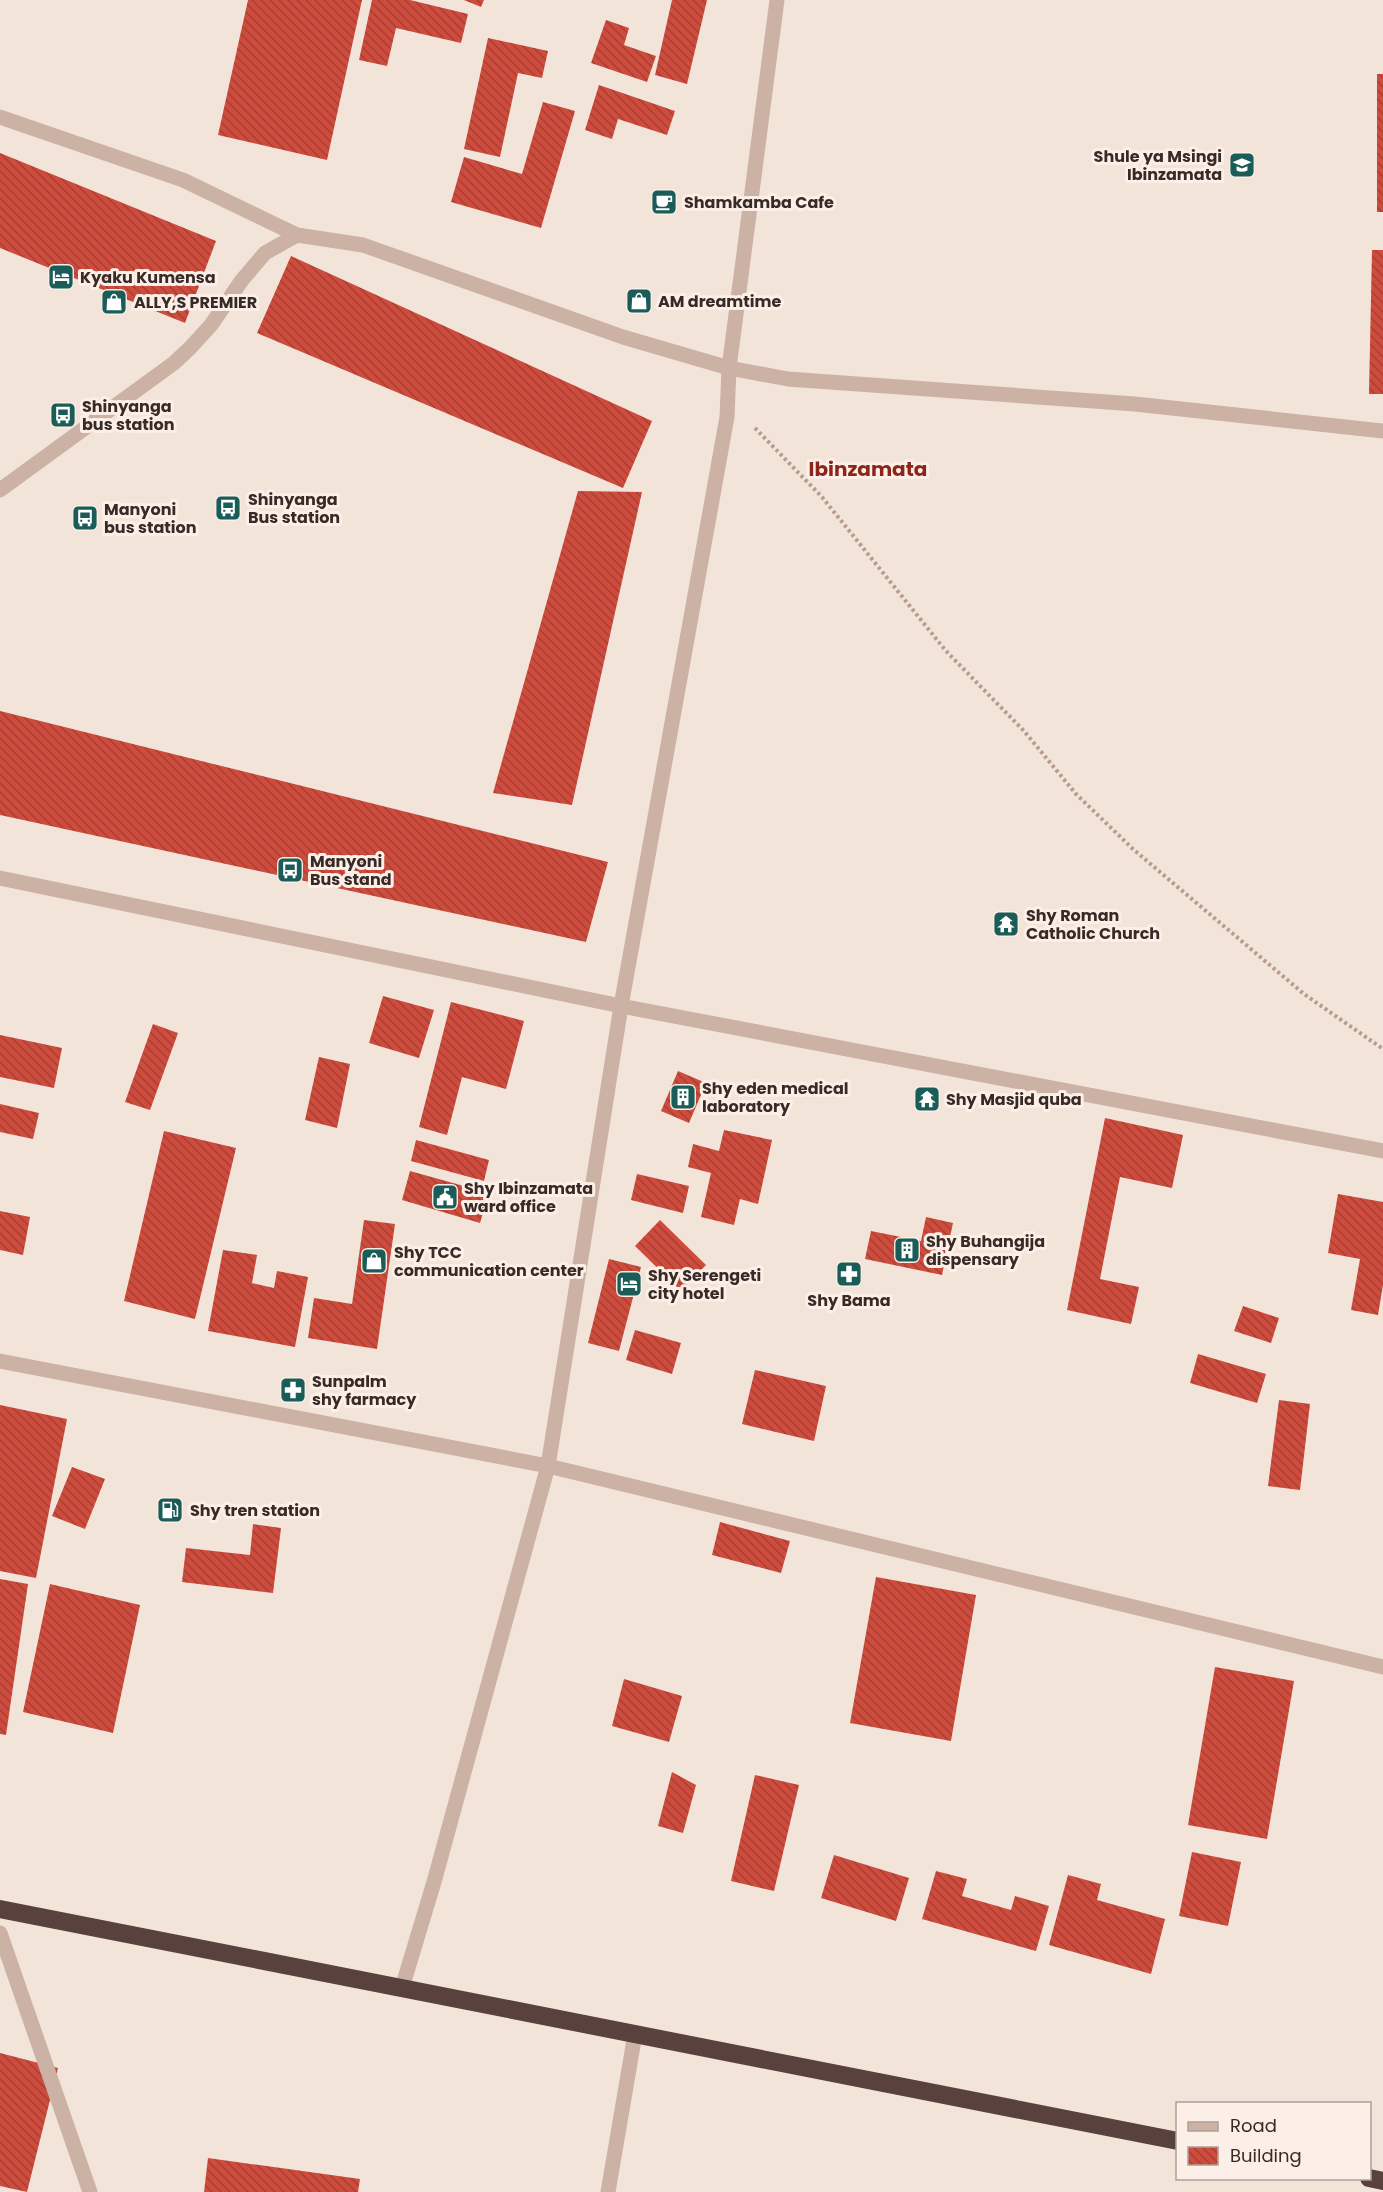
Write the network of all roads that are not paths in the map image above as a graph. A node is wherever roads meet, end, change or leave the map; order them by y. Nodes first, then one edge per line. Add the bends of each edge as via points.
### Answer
1 (777, 0) edge
2 (0, 117) edge
3 (297, 235) junction
4 (729, 368) junction
5 (1383, 431) edge
6 (0, 490) edge
7 (0, 878) edge
8 (621, 1006) junction
9 (1383, 1151) edge
10 (0, 1361) edge
11 (548, 1466) junction
12 (1383, 1667) edge
13 (0, 1909) edge
14 (0, 1933) edge
15 (402, 1988) junction
16 (635, 2034) junction
17 (1176, 2141) edge
18 (90, 2192) edge
19 (608, 2192) edge

1 - 4 street
2 - 3 street via 183,180
3 - 4 street via 363,245 623,337
3 - 6 street via 266,253 211,325 174,363
4 - 5 street via 788,379 1135,404
4 - 8 street via 728,402
7 - 8 street
8 - 9 street
8 - 11 street
10 - 11 street
11 - 12 street
11 - 15 street
13 - 15 highway
14 - 18 street
15 - 16 highway
16 - 17 highway
16 - 19 street

